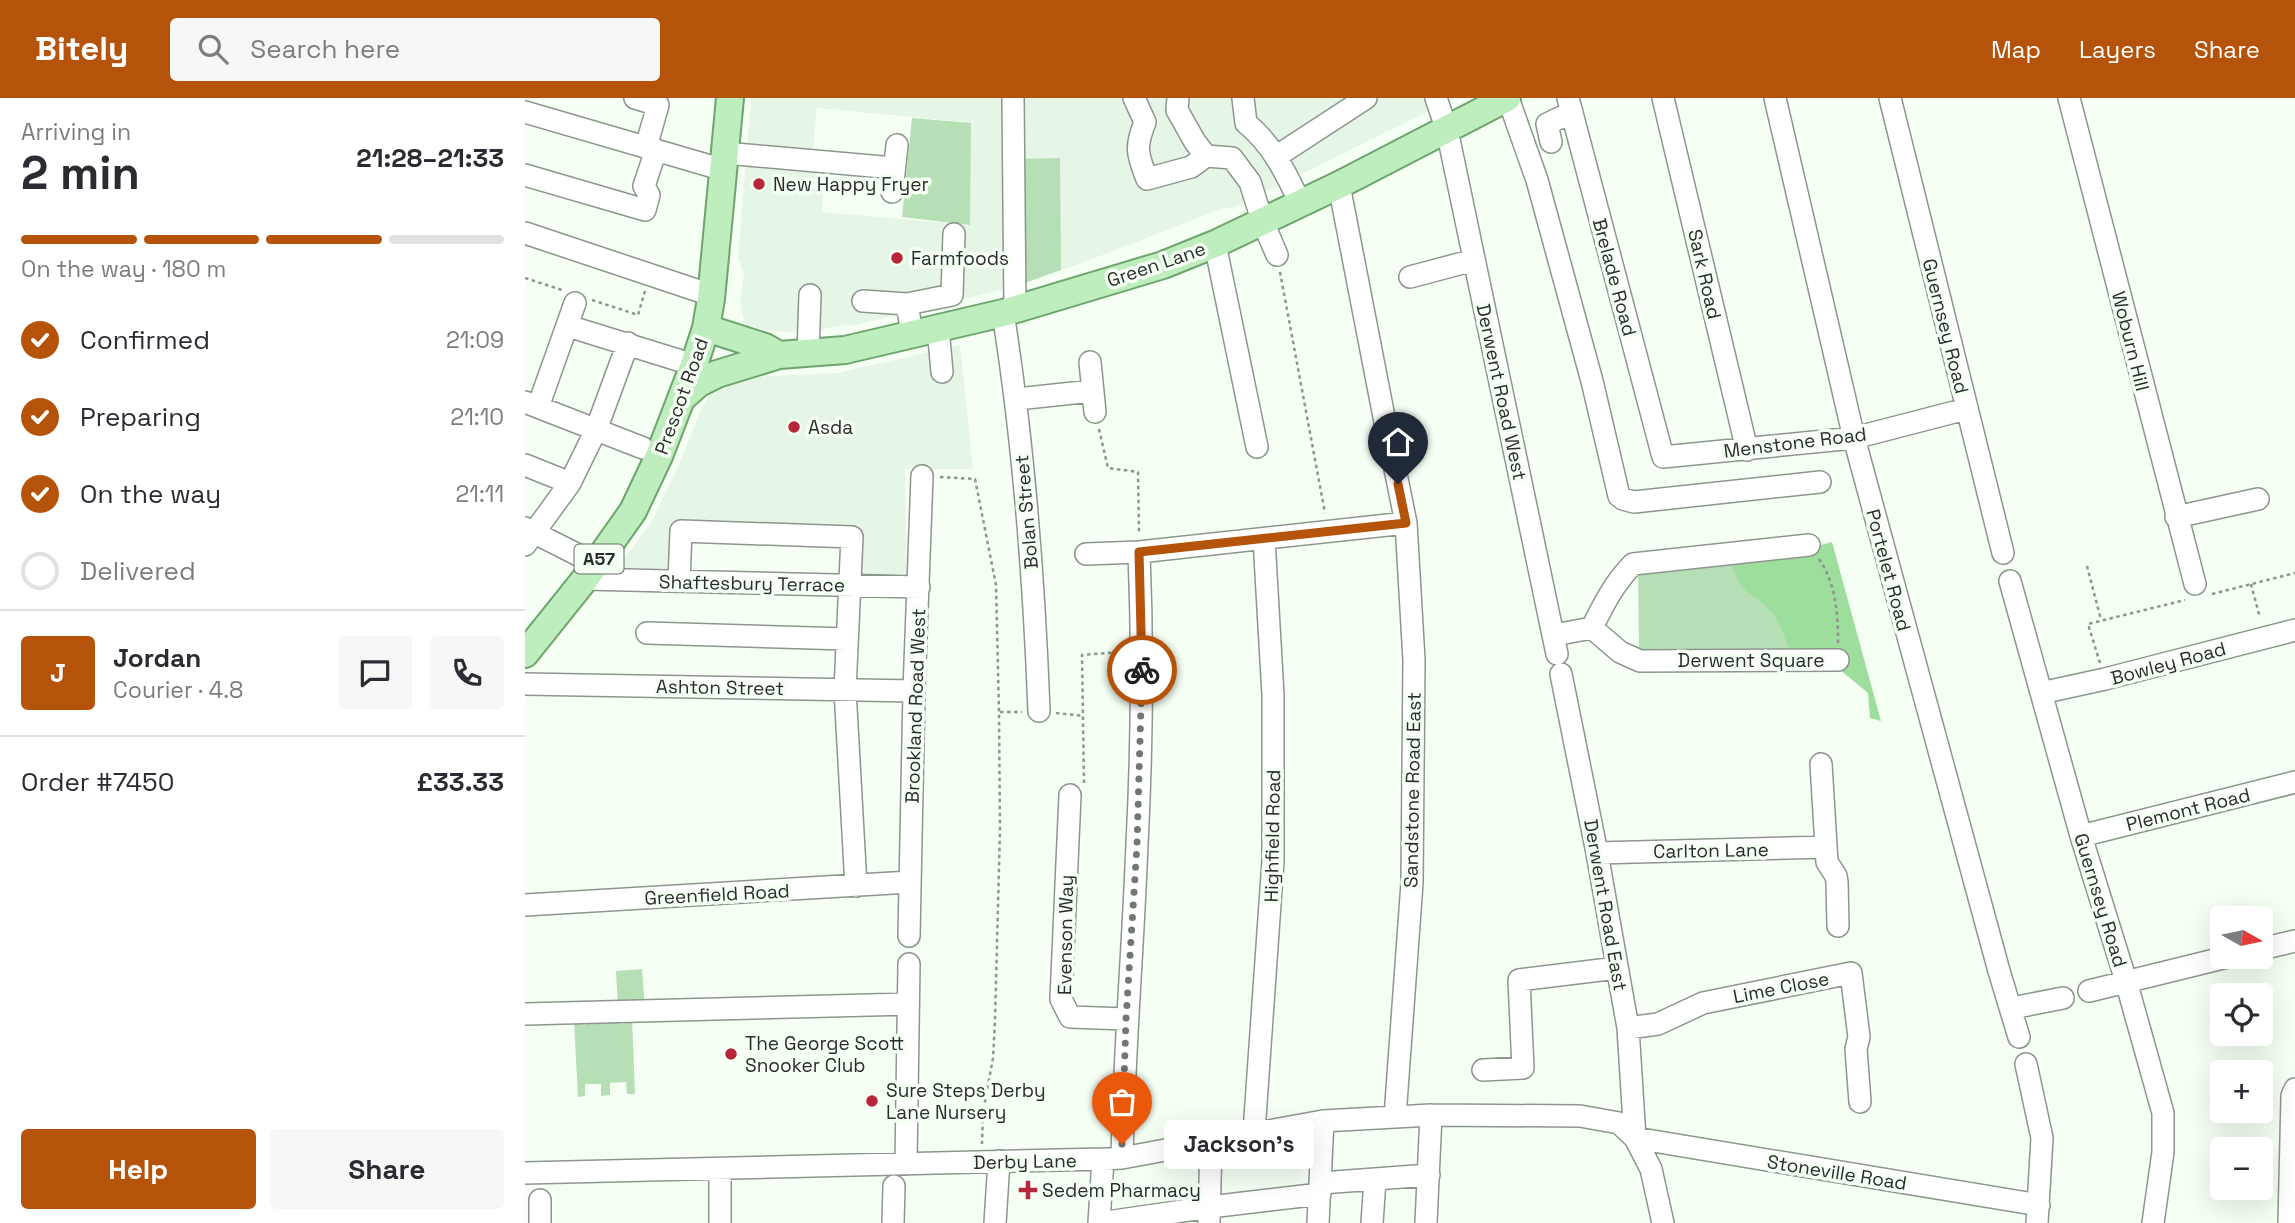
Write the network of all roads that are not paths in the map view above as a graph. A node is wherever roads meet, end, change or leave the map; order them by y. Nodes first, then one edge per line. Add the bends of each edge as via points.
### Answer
1 (730, 98) edge
2 (1013, 98) edge
3 (1134, 98) edge
4 (1243, 98) edge
5 (1366, 98) edge
6 (1436, 98) edge
7 (1508, 98) edge
8 (1663, 98) edge
9 (1775, 98) edge
10 (1890, 98) edge
11 (2069, 98) edge
12 (646, 99) edge
13 (1175, 102) edge
14 (1570, 105) edge
15 (525, 112) edge
16 (1246, 122) junction
17 (1447, 130) junction
18 (1551, 142) dead end
19 (897, 145) dead end
20 (651, 148) junction
21 (1206, 156) junction
22 (1277, 156) junction
23 (1232, 158) junction
24 (725, 162) junction
25 (894, 168) junction
26 (525, 175) edge
27 (1339, 185) junction
28 (892, 192) dead end
29 (1300, 203) junction
30 (1262, 220) junction
31 (525, 233) edge
32 (954, 234) dead end
33 (1215, 244) junction
34 (1277, 255) road end
35 (1474, 260) junction
36 (1410, 276) dead end
37 (711, 295) junction
38 (810, 295) dead end
39 (575, 297) road end
40 (863, 301) dead end
41 (907, 304) junction
42 (1009, 311) junction
43 (568, 326) junction
44 (938, 328) junction
45 (912, 333) junction
46 (628, 343) junction
47 (699, 347) junction
48 (808, 353) junction
49 (779, 355) junction
50 (1090, 362) dead end
51 (750, 363) junction
52 (942, 372) dead end
53 (682, 398) junction
54 (1017, 399) junction
55 (531, 404) edge
56 (1966, 409) junction
57 (596, 430) junction
58 (1854, 439) junction
59 (639, 447) dead end
60 (1257, 447) dead end
61 (1747, 450) junction
62 (1663, 457) joint
63 (525, 465) edge
64 (922, 476) road end
65 (1820, 482) dead end
66 (570, 483) junction
67 (2258, 499) dead end
68 (2176, 517) junction
69 (1406, 523) junction
70 (528, 535) edge
71 (1264, 539) junction
72 (1809, 545) road end
73 (1139, 552) junction
74 (1086, 554) dead end
75 (2003, 554) dead end
76 (590, 571) junction
77 (679, 581) junction
78 (2010, 581) dead end
79 (851, 585) junction
80 (919, 587) junction
81 (2195, 593) road end
82 (1592, 628) junction
83 (2295, 630) edge
84 (647, 633) dead end
85 (847, 639) junction
86 (525, 654) edge
87 (1557, 654) junction
88 (1838, 660) road end
89 (525, 684) edge
90 (845, 690) junction
91 (914, 691) junction
92 (2041, 693) junction
93 (1039, 711) dead end
94 (1821, 764) dead end
95 (2295, 782) edge
96 (1070, 795) dead end
97 (2081, 836) junction
98 (1825, 847) junction
99 (1597, 853) junction
100 (910, 883) junction
101 (856, 886) junction
102 (525, 905) edge
103 (1838, 926) dead end
104 (909, 936) dead end
105 (2295, 941) edge
106 (2273, 946) edge
107 (2210, 961) edge
108 (909, 964) dead end
109 (1617, 968) junction
110 (2126, 982) junction
111 (2089, 991) dead end
112 (2063, 998) dead end
113 (908, 1004) junction
114 (2012, 1008) junction
115 (525, 1014) edge
116 (1126, 1019) junction
117 (1628, 1028) junction
118 (2019, 1037) dead end
119 (2026, 1064) dead end
120 (1483, 1070) dead end
121 (2295, 1089) edge
122 (1860, 1101) dead end
123 (1431, 1115) junction
124 (1395, 1117) junction
125 (1323, 1121) junction
126 (1254, 1132) junction
127 (1636, 1138) junction
128 (1211, 1142) junction
129 (1112, 1158) junction
130 (990, 1161) junction
131 (906, 1164) junction
132 (720, 1169) junction
133 (525, 1173) edge
134 (1429, 1175) junction
135 (1375, 1180) junction
136 (894, 1188) dead end
137 (1320, 1189) junction
138 (540, 1200) dead end
139 (1264, 1213) edge
140 (2038, 1214) edge
141 (1209, 1215) edge
142 (1154, 1219) edge
143 (540, 1223) edge
144 (720, 1223) edge
145 (893, 1223) edge
146 (995, 1223) edge
147 (1100, 1223) edge
148 (1318, 1223) edge
149 (1372, 1223) edge
150 (1426, 1223) edge
151 (1663, 1223) edge
152 (2153, 1223) edge
153 (2289, 1223) edge

1 - 24 main road, Prescot Road / A57
2 - 42 street, Bolan Street
3 - 21 street via 1145,122 1137,156 1147,178 1191,167
4 - 16 street
5 - 22 street
6 - 17 street, Derwent Road West
7 - 17 main road, Green Lane
7 - 65 street via 1538,180 1619,496 1634,502
8 - 61 street, Sark Road
9 - 58 street, Portelet Road
10 - 56 street, Guernsey Road
11 - 68 street, Woburn Hill
12 - 20 street via 658,105
13 - 21 street
14 - 18 street via 1547,124
14 - 62 street, Brelade Road
15 - 20 street
16 - 22 street
16 - 23 street via 1245,141
17 - 27 main road, Green Lane
17 - 35 street, Derwent Road West
19 - 25 street
20 - 24 street
20 - 26 street via 645,210
21 - 23 street
22 - 29 street
23 - 30 street via 1250,181
24 - 25 street
24 - 37 main road, Prescot Road / A57
25 - 28 street
27 - 29 main road, Green Lane
27 - 69 street, Sandstone Road East
29 - 30 main road, Green Lane
30 - 33 main road, Green Lane
30 - 34 street
31 - 37 street
32 - 41 street via 952,295
33 - 42 main road, Green Lane via 1163,265
33 - 60 street
35 - 36 street
35 - 87 street, Derwent Road West
37 - 47 main road, Prescot Road / A57
38 - 48 street
39 - 43 street
40 - 41 street
41 - 45 street
42 - 44 main road, Green Lane
42 - 54 street, Bolan Street
43 - 46 street
43 - 55 street
44 - 45 main road, Green Lane
44 - 52 street
45 - 48 main road, Green Lane via 845,351
46 - 47 street
46 - 57 street
47 - 49 main road, Green Lane via 765,347
47 - 51 main road, Green Lane
47 - 53 main road, Prescot Road / A57
48 - 49 main road, Green Lane
49 - 51 main road, Green Lane
50 - 54 street via 1093,402
51 - 53 main road via 708,378
53 - 76 main road, Prescot Road / A57 via 633,511
54 - 93 street, Bolan Street
55 - 57 street
56 - 58 street, Menstone Road
56 - 75 street, Guernsey Road
57 - 59 street
57 - 66 street
58 - 61 street, Menstone Road
58 - 114 street, Portelet Road
61 - 62 street, Menstone Road
63 - 66 street
64 - 80 street, Brookland Road West
66 - 70 street
67 - 68 street
68 - 81 street, Woburn Hill
69 - 71 street
69 - 124 street, Sandstone Road East via 1414,660 1412,883
70 - 76 street
71 - 73 street
71 - 126 street, Highfield Road via 1273,695 1273,861
72 - 82 street via 1633,564 1612,590
73 - 74 street
73 - 116 street via 1143,651
76 - 77 street, Shaftesbury Terrace
76 - 86 main road, Prescot Road / A57
77 - 79 street, Shaftesbury Terrace
77 - 79 street via 681,531 852,537
78 - 92 street, Guernsey Road
79 - 80 street, Shaftesbury Terrace
79 - 85 street
80 - 91 street, Brookland Road West
82 - 87 street
82 - 88 street, Derwent Square via 1620,652 1640,661
83 - 92 street, Bowley Road
84 - 85 street
85 - 90 street
87 - 99 street, Derwent Road East
89 - 90 street, Ashton Street
90 - 91 street, Ashton Street
90 - 101 street
91 - 100 street, Brookland Road West
92 - 97 street, Guernsey Road
94 - 98 street
95 - 97 street, Plemont Road
96 - 116 street, Evenson Way via 1061,999 1070,1017
97 - 110 street, Guernsey Road
98 - 99 street, Carlton Lane
98 - 103 street via 1837,882
99 - 109 street, Derwent Road East
100 - 101 street, Greenfield Road
100 - 104 street, Brookland Road West
101 - 102 street, Greenfield Road
105 - 106 street
107 - 110 street
108 - 113 street
109 - 117 street, Derwent Road East
109 - 120 street via 1519,980 1523,1069
110 - 111 street
110 - 152 street, Guernsey Road via 2163,1113 2163,1152
112 - 114 street
113 - 115 street
113 - 131 street
114 - 118 street, Portelet Road
116 - 129 street
117 - 122 street, Lime Close via 1658,1024 1703,1003 1851,973
117 - 127 street, Derwent Road East
119 - 140 street via 2042,1138
121 - 153 street
123 - 124 street, Derby Lane
123 - 127 street, Derby Lane via 1580,1116 1619,1123
123 - 134 street
124 - 125 street, Derby Lane
125 - 126 street, Derby Lane
125 - 137 street
126 - 128 street, Derby Lane
127 - 140 street, Stoneville Road
127 - 151 street via 1651,1170
128 - 129 street, Derby Lane
128 - 141 street
129 - 130 street, Derby Lane
129 - 147 street
130 - 131 street, Derby Lane
130 - 146 street
131 - 132 street, Derby Lane
132 - 133 street, Derby Lane
132 - 144 street
134 - 135 street
134 - 150 street
135 - 137 street
135 - 149 street
136 - 145 street
137 - 139 street
137 - 148 street
138 - 143 street
139 - 141 street
141 - 142 street
142 - 147 street

